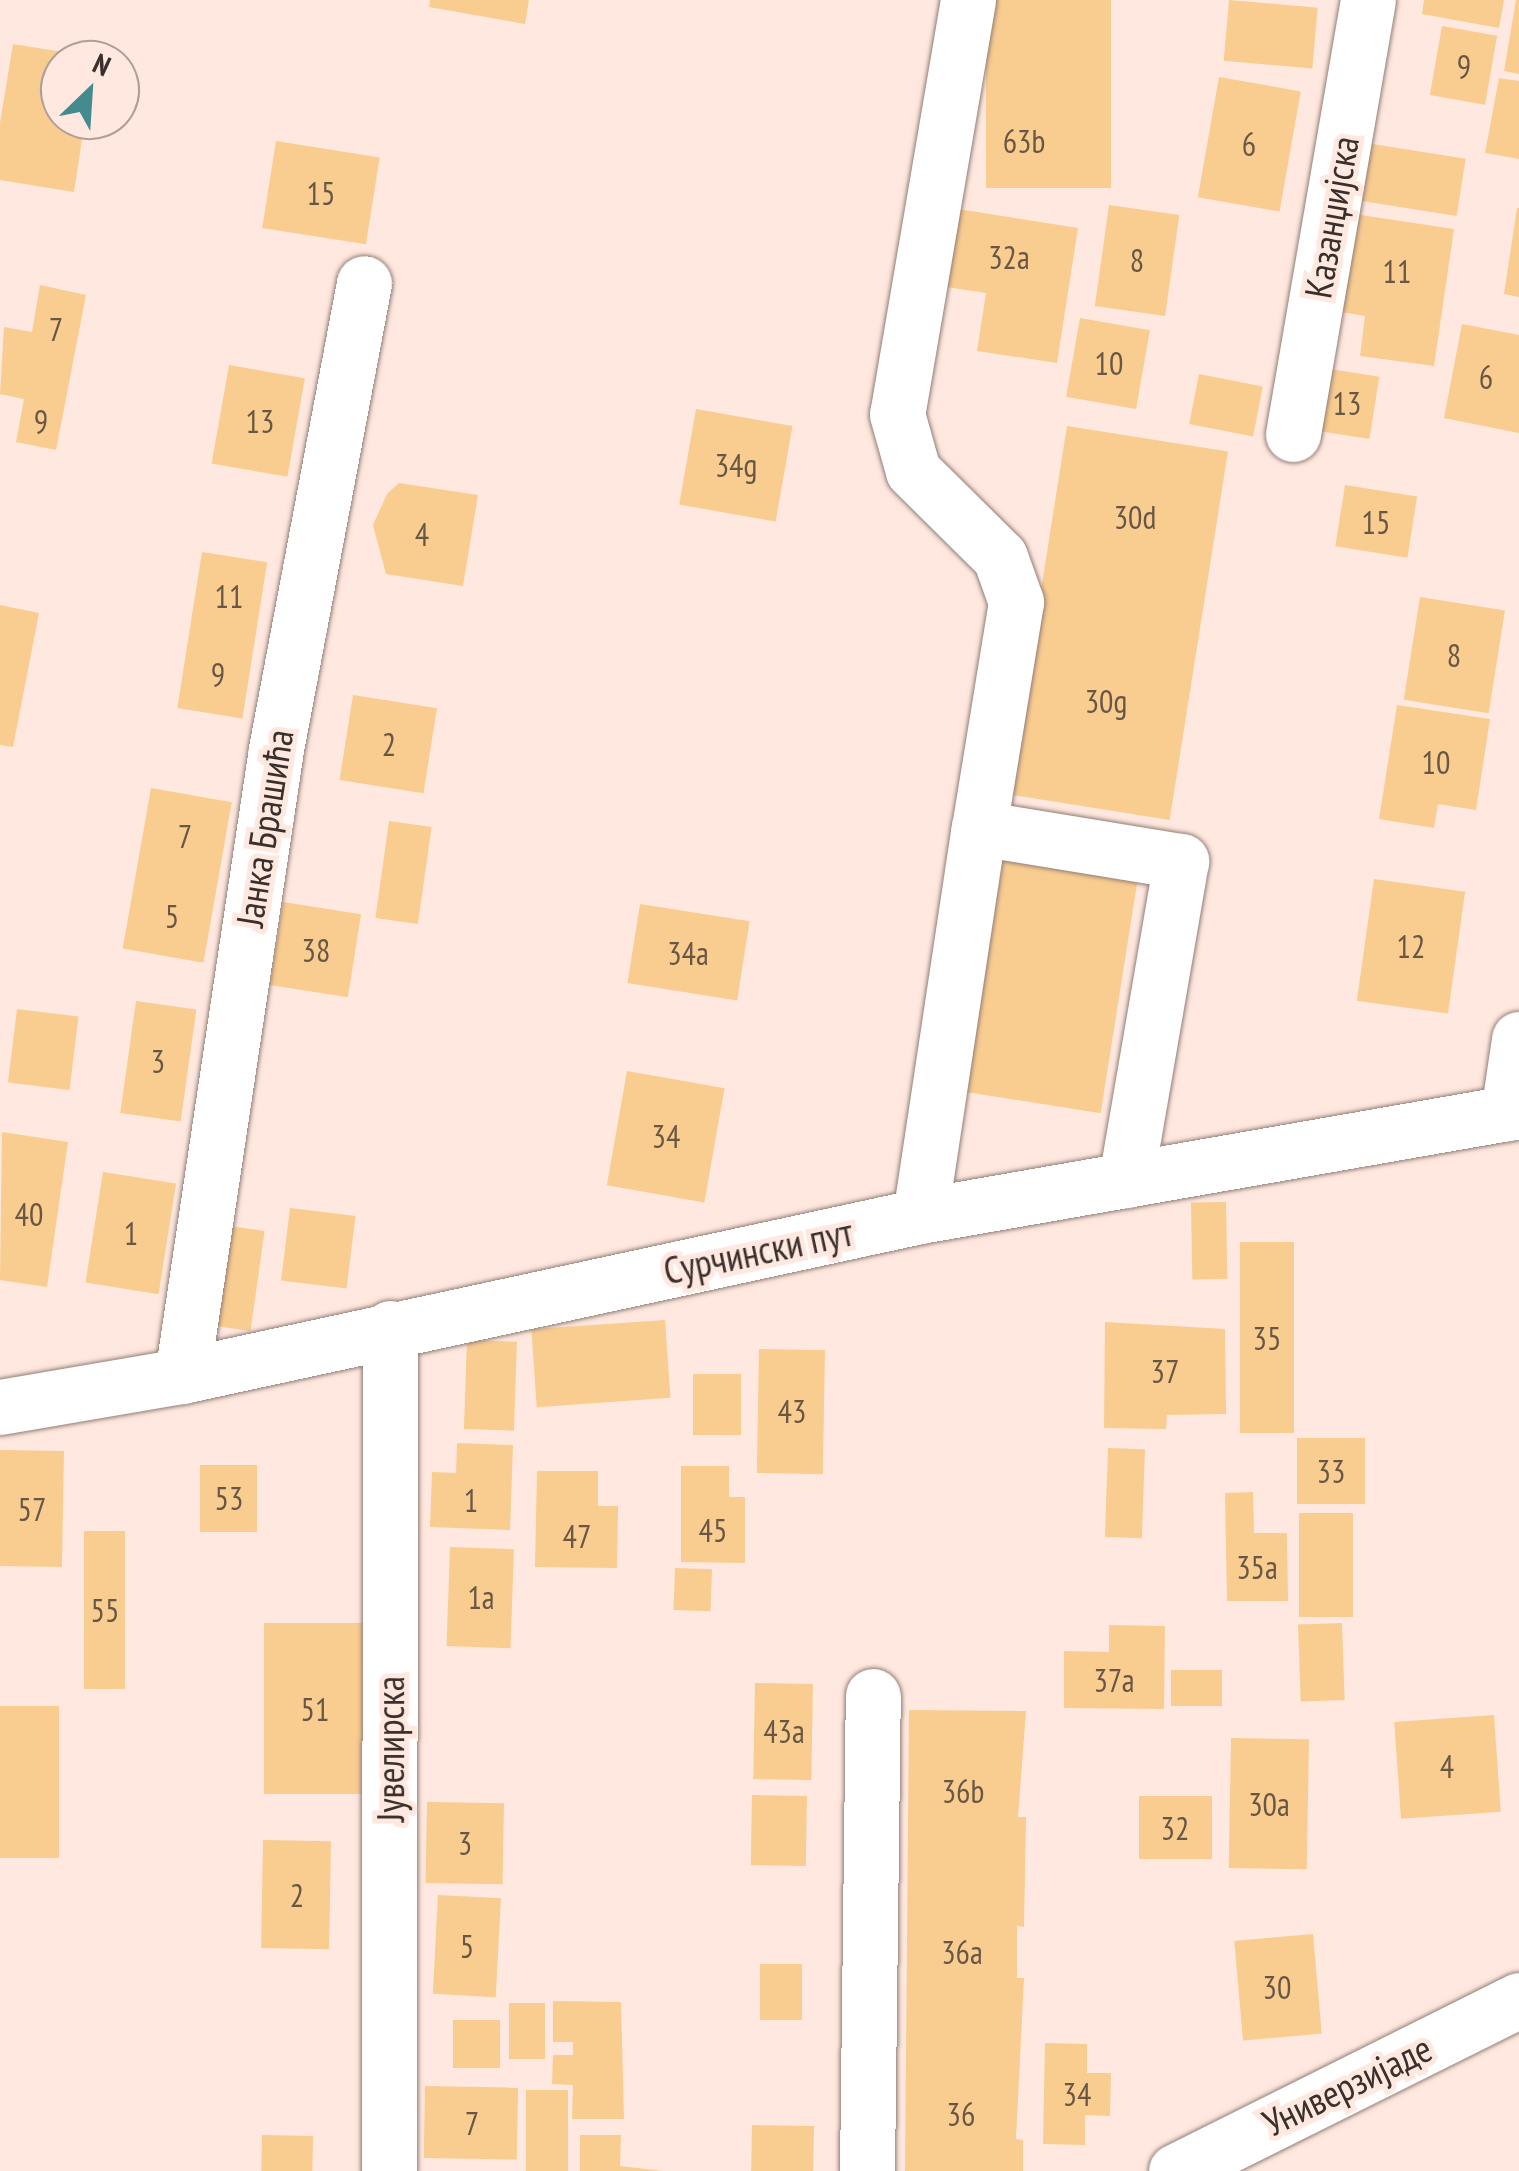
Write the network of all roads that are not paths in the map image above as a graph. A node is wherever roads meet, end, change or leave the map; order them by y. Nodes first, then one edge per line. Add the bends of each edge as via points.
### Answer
1 (968, 0) edge
2 (1368, 0) edge
3 (364, 283) dead end
4 (1293, 434) dead end
5 (979, 828) junction
6 (1519, 1039) edge
7 (1514, 1112) edge
8 (1126, 1180) junction
9 (920, 1216) junction
10 (390, 1328) junction
11 (182, 1376) junction
12 (0, 1408) edge
13 (873, 1696) dead end
14 (1519, 2000) edge
15 (389, 2171) edge
16 (867, 2171) edge
17 (1176, 2171) edge

1 - 5 street via 897,414 913,470 1000,557 1016,602
2 - 4 street, Казанџијска
3 - 11 street, Јанка Брашића via 276,749
5 - 8 street via 1180,862
5 - 9 street
6 - 7 street
7 - 8 street, Сурчински пут
8 - 9 street, Сурчински пут
9 - 10 street, Сурчински пут
10 - 11 street, Сурчински пут
10 - 15 street, Јувелирска
11 - 12 street, Сурчински пут
13 - 16 street
14 - 17 street, Универзијаде

